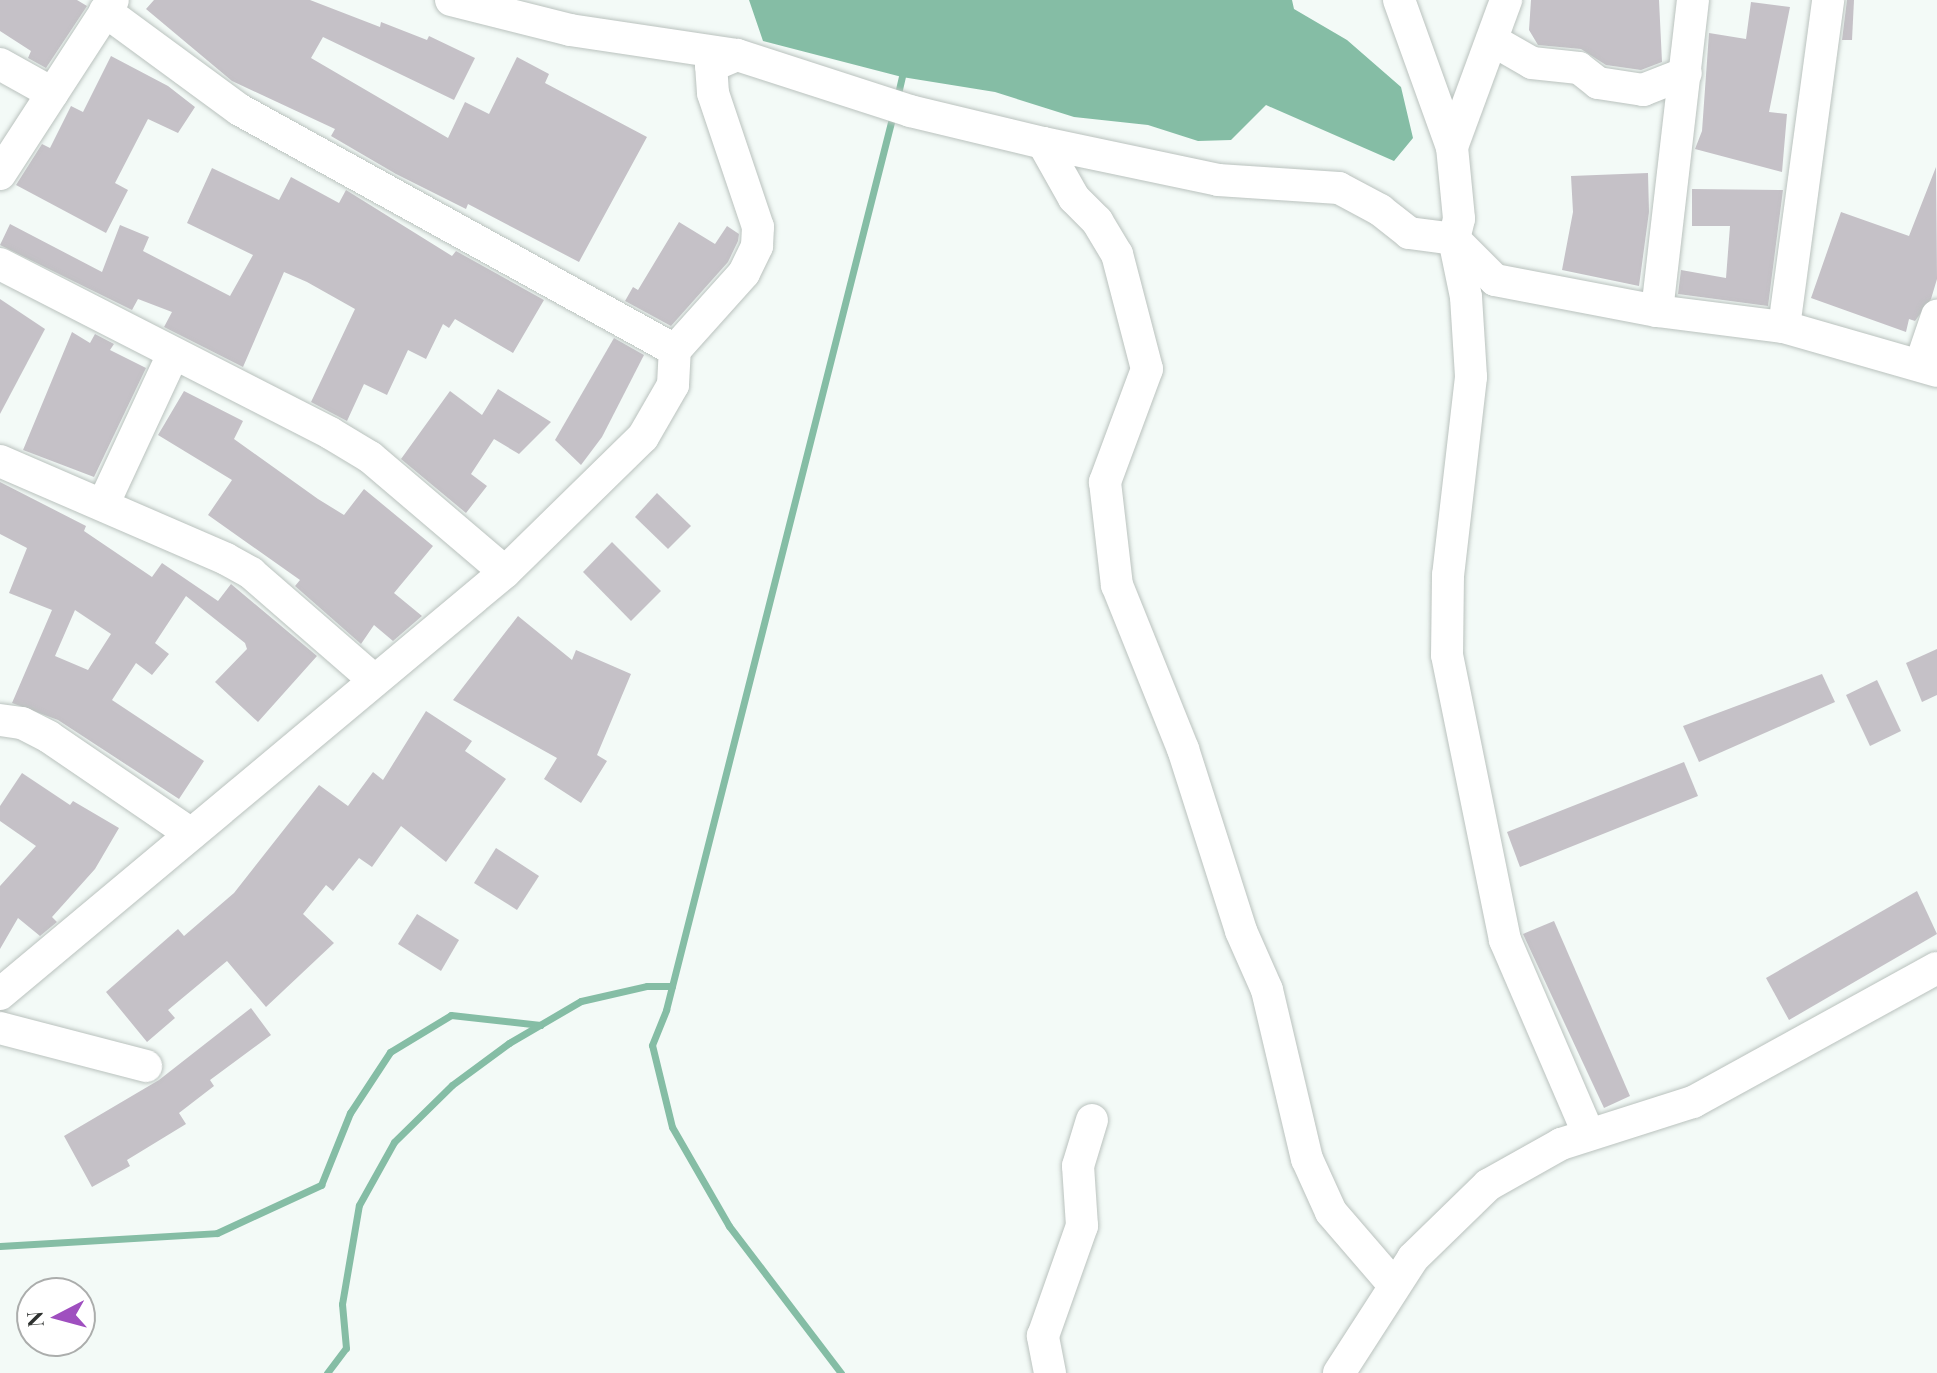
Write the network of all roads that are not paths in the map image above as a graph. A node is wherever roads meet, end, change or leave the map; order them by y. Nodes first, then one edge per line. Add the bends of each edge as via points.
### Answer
1 (451, 0) edge
2 (1399, 0) edge
3 (1506, 0) edge
4 (1693, 0) edge
5 (1828, 0) edge
6 (109, 5) edge
7 (1492, 40) junction
8 (737, 55) junction
9 (0, 64) edge
10 (1686, 73) junction
11 (52, 93) junction
12 (1043, 143) junction
13 (1452, 147) junction
14 (0, 174) edge
15 (1454, 239) junction
16 (0, 264) edge
17 (1657, 311) junction
18 (1937, 316) edge
19 (1784, 327) junction
20 (675, 350) junction
21 (173, 354) junction
22 (1929, 367) edge
23 (0, 461) edge
24 (103, 505) junction
25 (505, 572) junction
26 (373, 679) junction
27 (0, 720) edge
28 (191, 834) junction
29 (1937, 968) edge
30 (0, 994) edge
31 (0, 1028) edge
32 (146, 1066) dead end
33 (1092, 1120) dead end
34 (1588, 1133) junction
35 (1394, 1285) junction
36 (1050, 1373) edge
37 (1339, 1373) edge

1 - 8 street via 570,30
2 - 13 street
3 - 7 street
4 - 10 street
5 - 19 street
6 - 11 street
6 - 20 street via 240,110
7 - 10 street via 1532,63 1579,68 1598,83 1643,90
7 - 13 street
8 - 12 street via 910,111
8 - 20 street via 711,66 713,93 758,227 757,246 744,273
9 - 11 street
10 - 17 street
11 - 14 street
12 - 15 street via 1218,180 1339,188 1409,233
12 - 35 street via 1074,198 1097,221 1117,254 1147,369 1105,482 1117,585 1183,749 1241,931 1267,990 1307,1159 1331,1212
13 - 15 street via 1459,219
15 - 17 street via 1495,280
15 - 34 street via 1466,297 1471,377 1448,575 1447,655 1505,940
16 - 21 street
17 - 19 street
18 - 22 street
19 - 22 street
20 - 25 street via 673,385 643,437
21 - 24 street
21 - 25 street via 370,457
23 - 24 street
24 - 26 street via 251,573
25 - 26 street
26 - 28 street
27 - 28 street via 22,723 49,737
28 - 30 street
29 - 34 street via 1693,1102
31 - 32 street
33 - 36 street via 1078,1166 1082,1226 1043,1336
34 - 35 street via 1488,1185 1430,1239
35 - 37 street via 1384,1309

